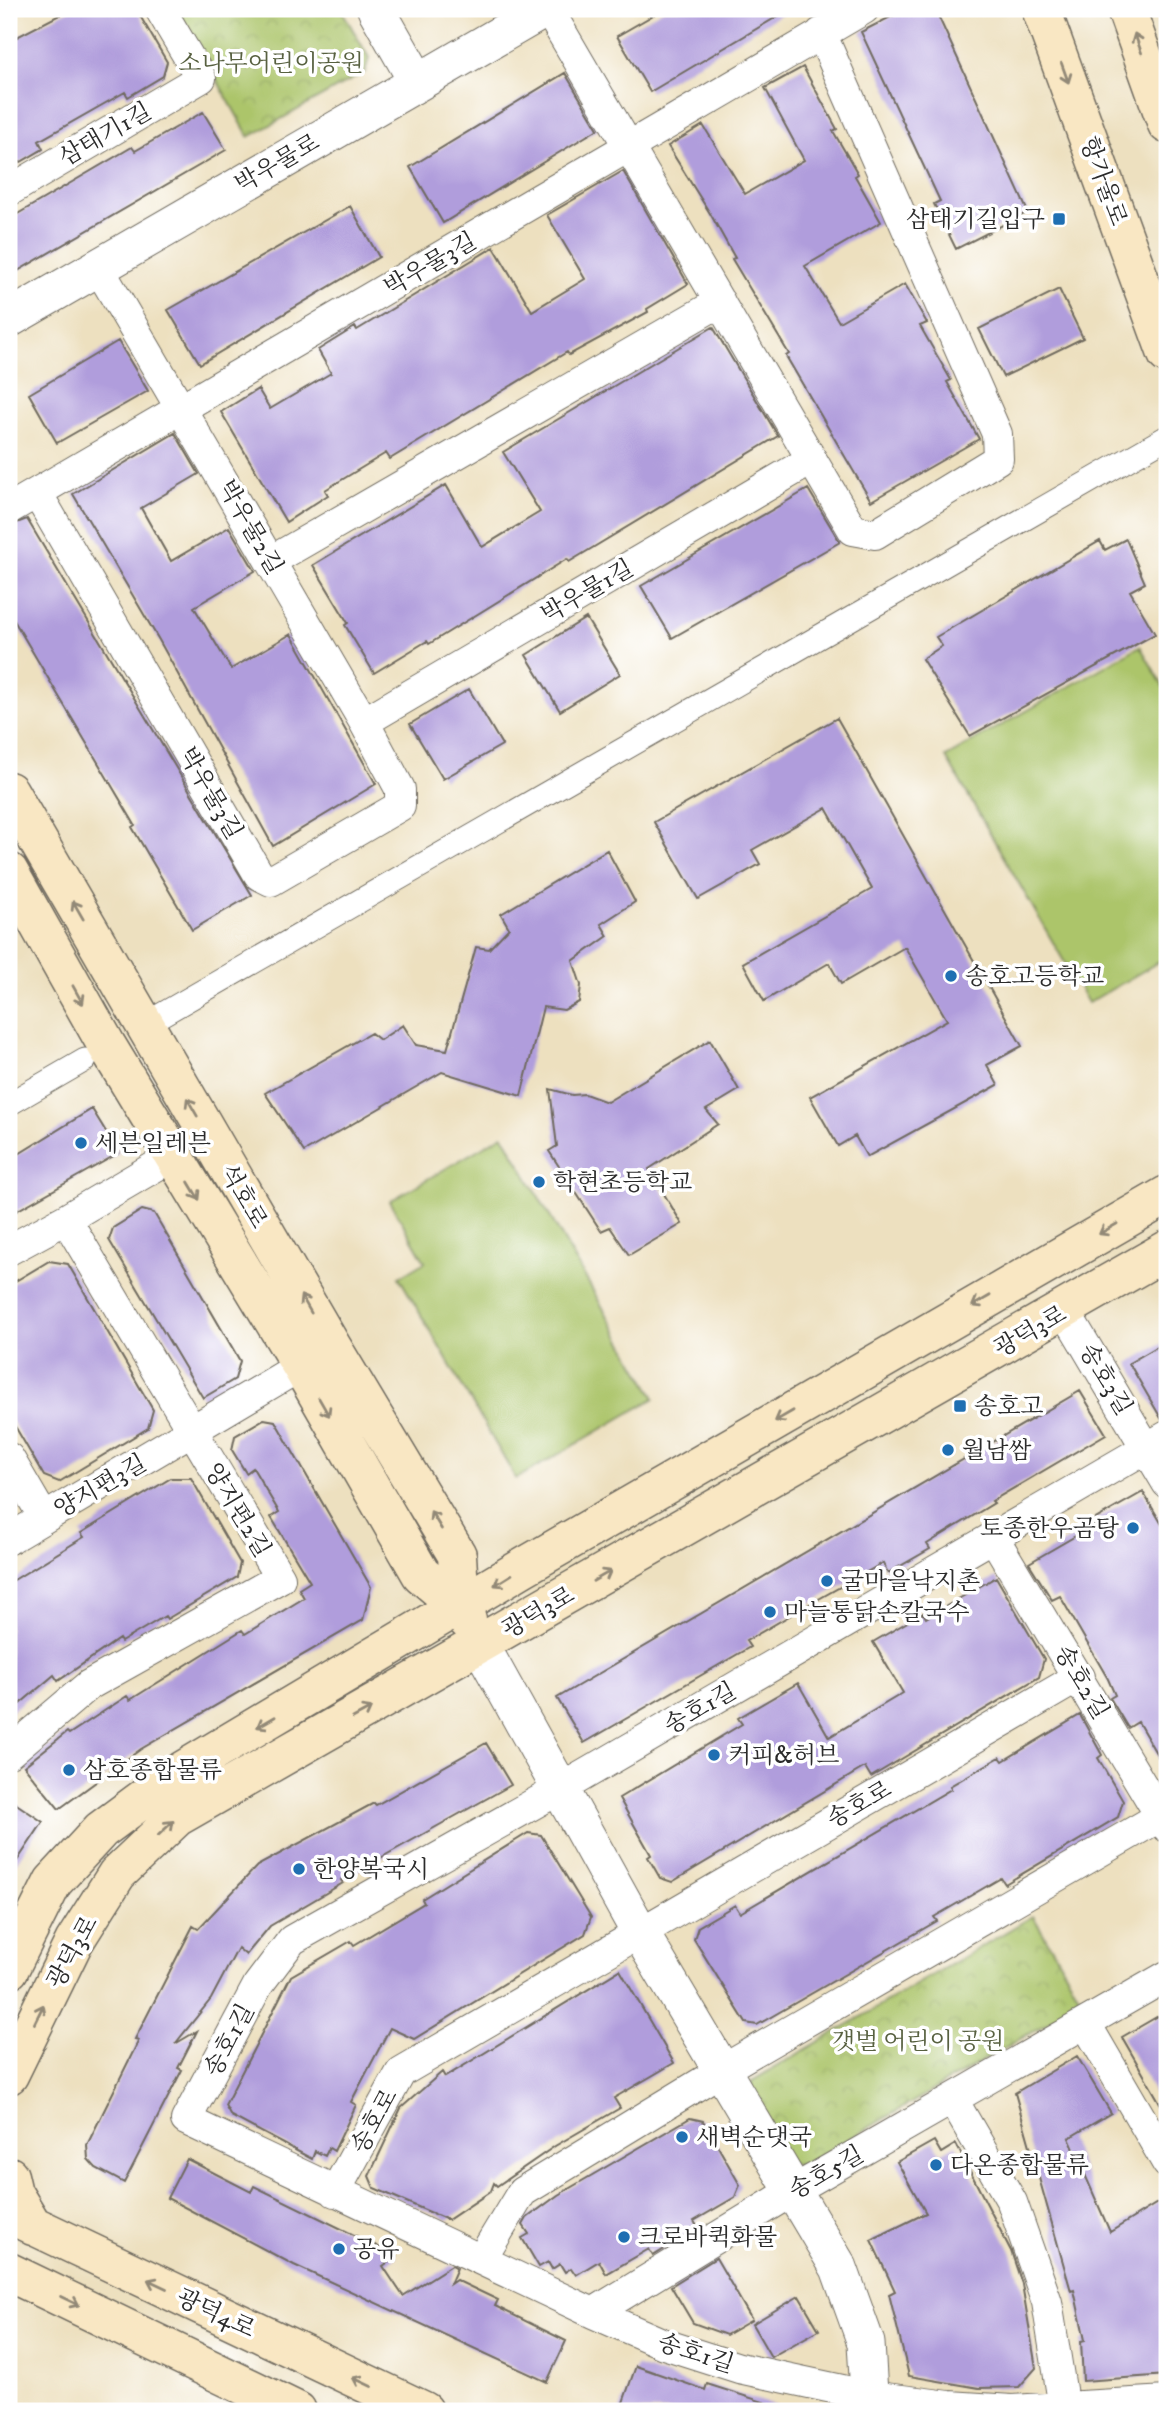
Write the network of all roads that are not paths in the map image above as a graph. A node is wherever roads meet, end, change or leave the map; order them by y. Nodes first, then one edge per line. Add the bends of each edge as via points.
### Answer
1 (160, 9) edge
2 (376, 9) edge
3 (547, 9) edge
4 (864, 9) edge
5 (1041, 9) edge
6 (1126, 9) edge
7 (821, 33) junction
8 (417, 81) junction
9 (1167, 124) edge
10 (631, 147) junction
11 (9, 191) edge
12 (98, 267) junction
13 (720, 302) junction
14 (9, 319) edge
15 (1167, 354) edge
16 (181, 409) junction
17 (1167, 436) edge
18 (811, 460) junction
19 (37, 493) junction
20 (9, 509) edge
21 (271, 561) junction
22 (364, 722) junction
23 (400, 789) joint
24 (9, 791) edge
25 (9, 872) edge
26 (161, 1015) dead end
27 (85, 1060) dead end
28 (9, 1104) edge
29 (173, 1156) junction
30 (1167, 1195) edge
31 (66, 1219) junction
32 (9, 1250) edge
33 (1167, 1250) edge
34 (1065, 1311) junction
35 (316, 1357) junction
36 (191, 1433) junction
37 (1157, 1442) edge
38 (9, 1458) edge
39 (1167, 1483) edge
40 (44, 1518) junction
41 (994, 1538) junction
42 (9, 1539) edge
43 (460, 1607) junction
44 (481, 1646) junction
45 (1079, 1677) junction
46 (9, 1753) edge
47 (560, 1789) junction
48 (1164, 1822) edge
49 (639, 1931) junction
50 (9, 1970) edge
51 (1167, 1976) edge
52 (1086, 2024) junction
53 (724, 2069) junction
54 (9, 2075) edge
55 (953, 2100) junction
56 (1167, 2163) edge
57 (9, 2176) edge
58 (794, 2190) junction
59 (335, 2192) junction
60 (21, 2220) edge
61 (481, 2260) junction
62 (9, 2272) edge
63 (593, 2313) junction
64 (1167, 2401) edge
65 (870, 2404) edge
66 (1064, 2409) junction
67 (297, 2411) edge
68 (424, 2411) edge

1 - 11 street, 삼태기1길 via 201,78
2 - 8 street
3 - 8 street, 박우물로
3 - 10 street
4 - 7 street, 박우물3길
5 -> 15 main road, 항가울로
9 -> 6 main road
7 - 10 street, 박우물3길
7 - 18 street via 996,434 998,459 875,534 853,530
8 - 12 street, 박우물로
10 - 13 street
10 - 16 street, 박우물3길
12 - 14 street, 박우물로
12 - 16 street, 박우물2길
13 - 18 street
13 - 21 street
16 - 19 street, 박우물3길
16 - 21 street, 박우물2길
17 - 26 street
18 - 22 street, 박우물1길
19 - 20 street, 박우물3길
19 - 23 street, 박우물3길 via 259,875 271,881 400,806
21 - 22 street, 박우물2길
22 - 23 street, 박우물2길
35 -> 24 main road, 석호로
25 -> 29 main road, 석호로
27 - 28 street
29 - 31 street
29 -> 35 main road, 석호로
30 -> 43 main road, 광덕3로
31 - 32 street
31 - 36 street, 양지편2길
33 - 34 main road, 광덕3로
34 - 37 street, 송호3길
44 -> 34 main road, 광덕3로
35 - 36 street, 양지편3길
35 - 43 main road, 석호로 via 421,1574
36 - 40 street, 양지편3길
36 - 46 street, 양지편2길 via 280,1578 89,1685
37 - 39 street, 송호3길
37 - 41 street, 송호1길
38 - 40 street
40 - 42 street, 양지편3길
41 - 45 street, 송호2길
41 - 47 street, 송호1길
43 - 44 main road, 석호로
43 -> 50 main road, 광덕3로 via 175,1775 102,1830 53,1882
44 - 47 street
54 -> 44 main road, 광덕3로 via 74,1942 117,1874 177,1817
45 - 48 street, 송호2길
45 - 49 street, 송호로
47 - 49 street
47 - 59 street, 송호1길 via 292,1940 258,1985 186,2120
48 - 53 street
49 - 53 street
49 - 59 street, 송호로 via 401,2072
51 - 52 street, 송호5길
52 - 55 street, 송호5길
52 - 56 street
53 - 58 street
53 - 61 street via 522,2192
55 - 58 street, 송호5길
55 - 66 street via 1012,2202 1047,2302
57 - 60 main road
58 - 63 street, 송호5길
58 - 65 street via 839,2268 866,2343
59 - 61 street, 송호1길
68 -> 60 main road, 광덕4로
61 - 63 street, 송호1길
62 -> 67 main road
63 - 65 street, 송호1길 via 664,2344
64 - 66 street, 송호1길
65 - 66 street, 송호1길

